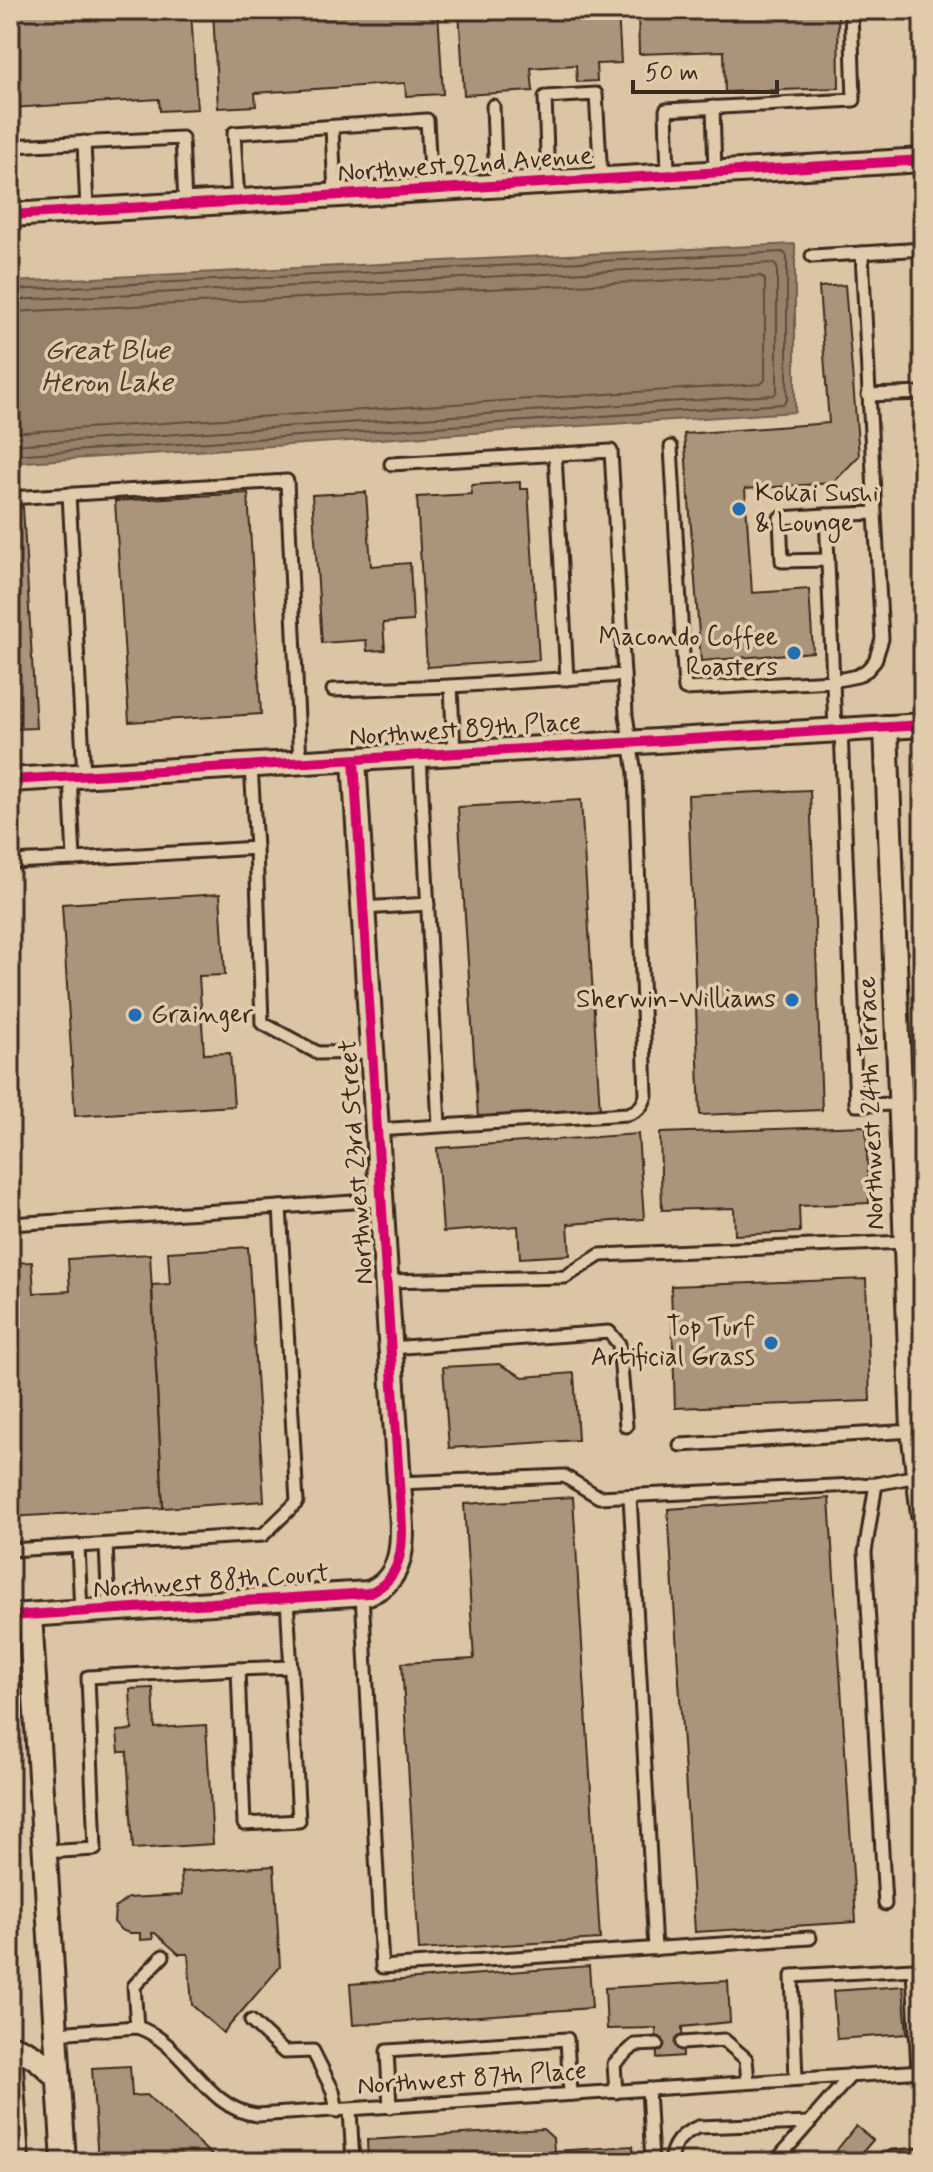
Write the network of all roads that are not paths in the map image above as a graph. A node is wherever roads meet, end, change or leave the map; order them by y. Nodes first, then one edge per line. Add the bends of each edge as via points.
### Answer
1 (851, 10) edge
2 (493, 106) dead end
3 (713, 107) junction
4 (332, 127) junction
5 (84, 142) junction
6 (10, 146) edge
7 (923, 160) edge
8 (715, 172) junction
9 (668, 174) junction
10 (601, 178) junction
11 (548, 182) junction
12 (496, 185) junction
13 (431, 189) junction
14 (335, 195) junction
15 (238, 201) junction
16 (185, 204) junction
17 (87, 209) junction
18 (10, 215) edge
19 (923, 249) edge
20 (862, 253) junction
21 (812, 256) dead end
22 (923, 393) edge
23 (868, 395) junction
24 (671, 447) dead end
25 (555, 454) junction
26 (391, 464) dead end
27 (69, 494) junction
28 (10, 498) edge
29 (875, 513) junction
30 (826, 515) junction
31 (828, 560) junction
32 (624, 675) junction
33 (567, 679) junction
34 (833, 681) junction
35 (451, 686) junction
36 (333, 690) dead end
37 (923, 725) edge
38 (886, 727) junction
39 (838, 730) junction
40 (631, 741) junction
41 (454, 754) junction
42 (420, 756) junction
43 (354, 760) junction
44 (300, 763) junction
45 (251, 766) junction
46 (77, 776) junction
47 (10, 780) edge
48 (256, 848) junction
49 (74, 859) junction
50 (10, 862) edge
51 (428, 904) junction
52 (363, 908) junction
53 (372, 1052) junction
54 (900, 1104) junction
55 (439, 1125) junction
56 (377, 1130) junction
57 (382, 1200) junction
58 (280, 1207) junction
59 (10, 1224) edge
60 (905, 1242) junction
61 (386, 1281) junction
62 (390, 1348) junction
63 (626, 1426) dead end
64 (913, 1431) junction
65 (680, 1445) dead end
66 (920, 1481) edge
67 (399, 1483) junction
68 (876, 1484) junction
69 (630, 1496) junction
70 (923, 1515) edge
71 (106, 1545) junction
72 (78, 1546) junction
73 (10, 1550) edge
74 (399, 1561) joint
75 (362, 1594) junction
76 (287, 1598) junction
77 (109, 1610) junction
78 (81, 1612) junction
79 (20, 1616) edge
80 (291, 1667) junction
81 (238, 1669) junction
82 (44, 1852) junction
83 (885, 1904) dead end
84 (810, 1938) dead end
85 (655, 1949) junction
86 (163, 1956) dead end
87 (251, 2021) dead end
88 (137, 2027) junction
89 (56, 2033) junction
90 (682, 2043) dead end
91 (657, 2044) dead end
92 (10, 2046) edge
93 (10, 2064) edge
94 (921, 2071) edge
95 (851, 2075) junction
96 (59, 2079) junction
97 (796, 2079) junction
98 (748, 2082) junction
99 (648, 2089) junction
100 (616, 2092) junction
101 (570, 2094) junction
102 (390, 2107) junction
103 (350, 2110) junction
104 (337, 2111) junction
105 (810, 2123) junction
106 (923, 2155) edge
107 (17, 2162) edge
108 (64, 2162) edge
109 (353, 2162) edge
110 (652, 2162) edge
111 (670, 2162) edge
112 (775, 2162) edge
113 (884, 2162) edge

1 - 3 lane via 854,100
2 - 12 lane
3 - 8 lane
3 - 9 lane via 666,110
4 - 13 lane via 427,120
4 - 14 lane
4 - 15 lane via 234,133
5 - 6 lane
5 - 16 lane via 182,138
5 - 17 lane
7 - 8 street, Northwest 92nd Avenue
8 - 9 street, Northwest 92nd Avenue
9 - 10 street, Northwest 92nd Avenue
10 - 11 street, Northwest 92nd Avenue
10 - 11 lane via 596,94 545,97
11 - 12 street, Northwest 92nd Avenue
12 - 13 street, Northwest 92nd Avenue
13 - 14 street, Northwest 92nd Avenue
14 - 15 street, Northwest 92nd Avenue
15 - 16 street, Northwest 92nd Avenue
16 - 17 street, Northwest 92nd Avenue
17 - 18 street, Northwest 92nd Avenue
19 - 20 lane
20 - 21 lane
20 - 23 lane
22 - 23 lane
23 - 29 lane
24 - 34 lane via 685,689
25 - 26 lane
25 - 32 lane via 611,451
25 - 33 lane
27 - 28 lane
27 - 44 lane via 287,481
27 - 46 lane
29 - 30 lane
29 - 34 lane via 880,651 867,670
30 - 31 lane
30 - 31 lane via 780,518 782,561
31 - 34 lane
32 - 33 lane
32 - 40 lane
33 - 35 lane
34 - 39 lane
35 - 36 lane
35 - 41 lane
37 - 38 street, Northwest 89th Place
38 - 39 street, Northwest 89th Place
38 - 54 street, Northwest 24th Terrace
39 - 40 street, Northwest 89th Place
39 - 54 lane via 856,1105
40 - 41 street, Northwest 89th Place
40 - 55 lane via 644,1103 627,1114
41 - 42 street, Northwest 89th Place
42 - 43 street, Northwest 89th Place
42 - 51 lane
43 - 44 street, Northwest 89th Place
43 - 52 street, Northwest 23rd Street
44 - 45 street, Northwest 89th Place
45 - 46 street, Northwest 89th Place
45 - 48 lane
46 - 47 street, Northwest 89th Place
46 - 49 lane
48 - 49 lane
48 - 53 lane via 262,1023 318,1053
49 - 50 lane
51 - 52 lane
51 - 55 lane
52 - 53 street, Northwest 23rd Street
53 - 56 street, Northwest 23rd Street
54 - 60 street, Northwest 24th Terrace
55 - 56 lane
56 - 57 street, Northwest 23rd Street
57 - 58 lane
57 - 61 street, Northwest 23rd Street
58 - 59 lane
58 - 71 lane via 297,1502 263,1535
60 - 61 lane via 600,1255 565,1277
60 - 64 street, Northwest 24th Terrace
61 - 62 street, Northwest 23rd Street
62 - 63 lane via 609,1332 619,1344
62 - 67 street, Northwest 23rd Street
64 - 65 lane
64 - 66 street, Northwest 24th Terrace
66 - 68 lane
66 - 70 street, Northwest 24th Terrace
67 - 69 lane via 564,1476 599,1497
67 - 74 street, Northwest 23rd Street
68 - 69 lane
68 - 83 lane via 865,1552
69 - 85 lane
71 - 72 lane
71 - 77 lane
72 - 73 lane
72 - 78 lane
74 - 75 street, Northwest 88th Court via 388,1583
75 - 76 street, Northwest 88th Court
75 - 85 lane via 382,1967
76 - 77 street, Northwest 88th Court
76 - 80 lane
77 - 78 street, Northwest 88th Court
78 - 79 street, Northwest 88th Court
79 - 82 street
80 - 81 lane
80 - 81 lane via 299,1821 244,1824
81 - 82 lane via 88,1677 95,1849
82 - 89 street
84 - 85 lane
86 - 88 lane via 134,1986
87 - 104 lane via 284,2052 313,2051
88 - 89 lane
88 - 104 lane, Northwest 87th Place via 158,2038 233,2109 257,2115
89 - 96 street
90 - 98 lane via 724,2040 746,2059
91 - 100 lane via 635,2045 614,2064
92 - 96 street via 39,2058
93 - 107 street
94 - 95 lane, Northwest 87th Place
94 - 97 lane via 913,1969 792,1976
95 - 97 lane, Northwest 87th Place
95 - 105 lane
96 - 108 street
97 - 98 lane, Northwest 87th Place
98 - 99 lane, Northwest 87th Place
99 - 100 lane, Northwest 87th Place
99 - 110 lane
100 - 101 lane, Northwest 87th Place
101 - 102 lane, Northwest 87th Place
101 - 102 lane via 567,2039 387,2051
102 - 103 lane, Northwest 87th Place
103 - 104 lane, Northwest 87th Place
103 - 109 lane
105 - 111 lane via 698,2127 676,2142
105 - 112 lane
106 - 113 lane

